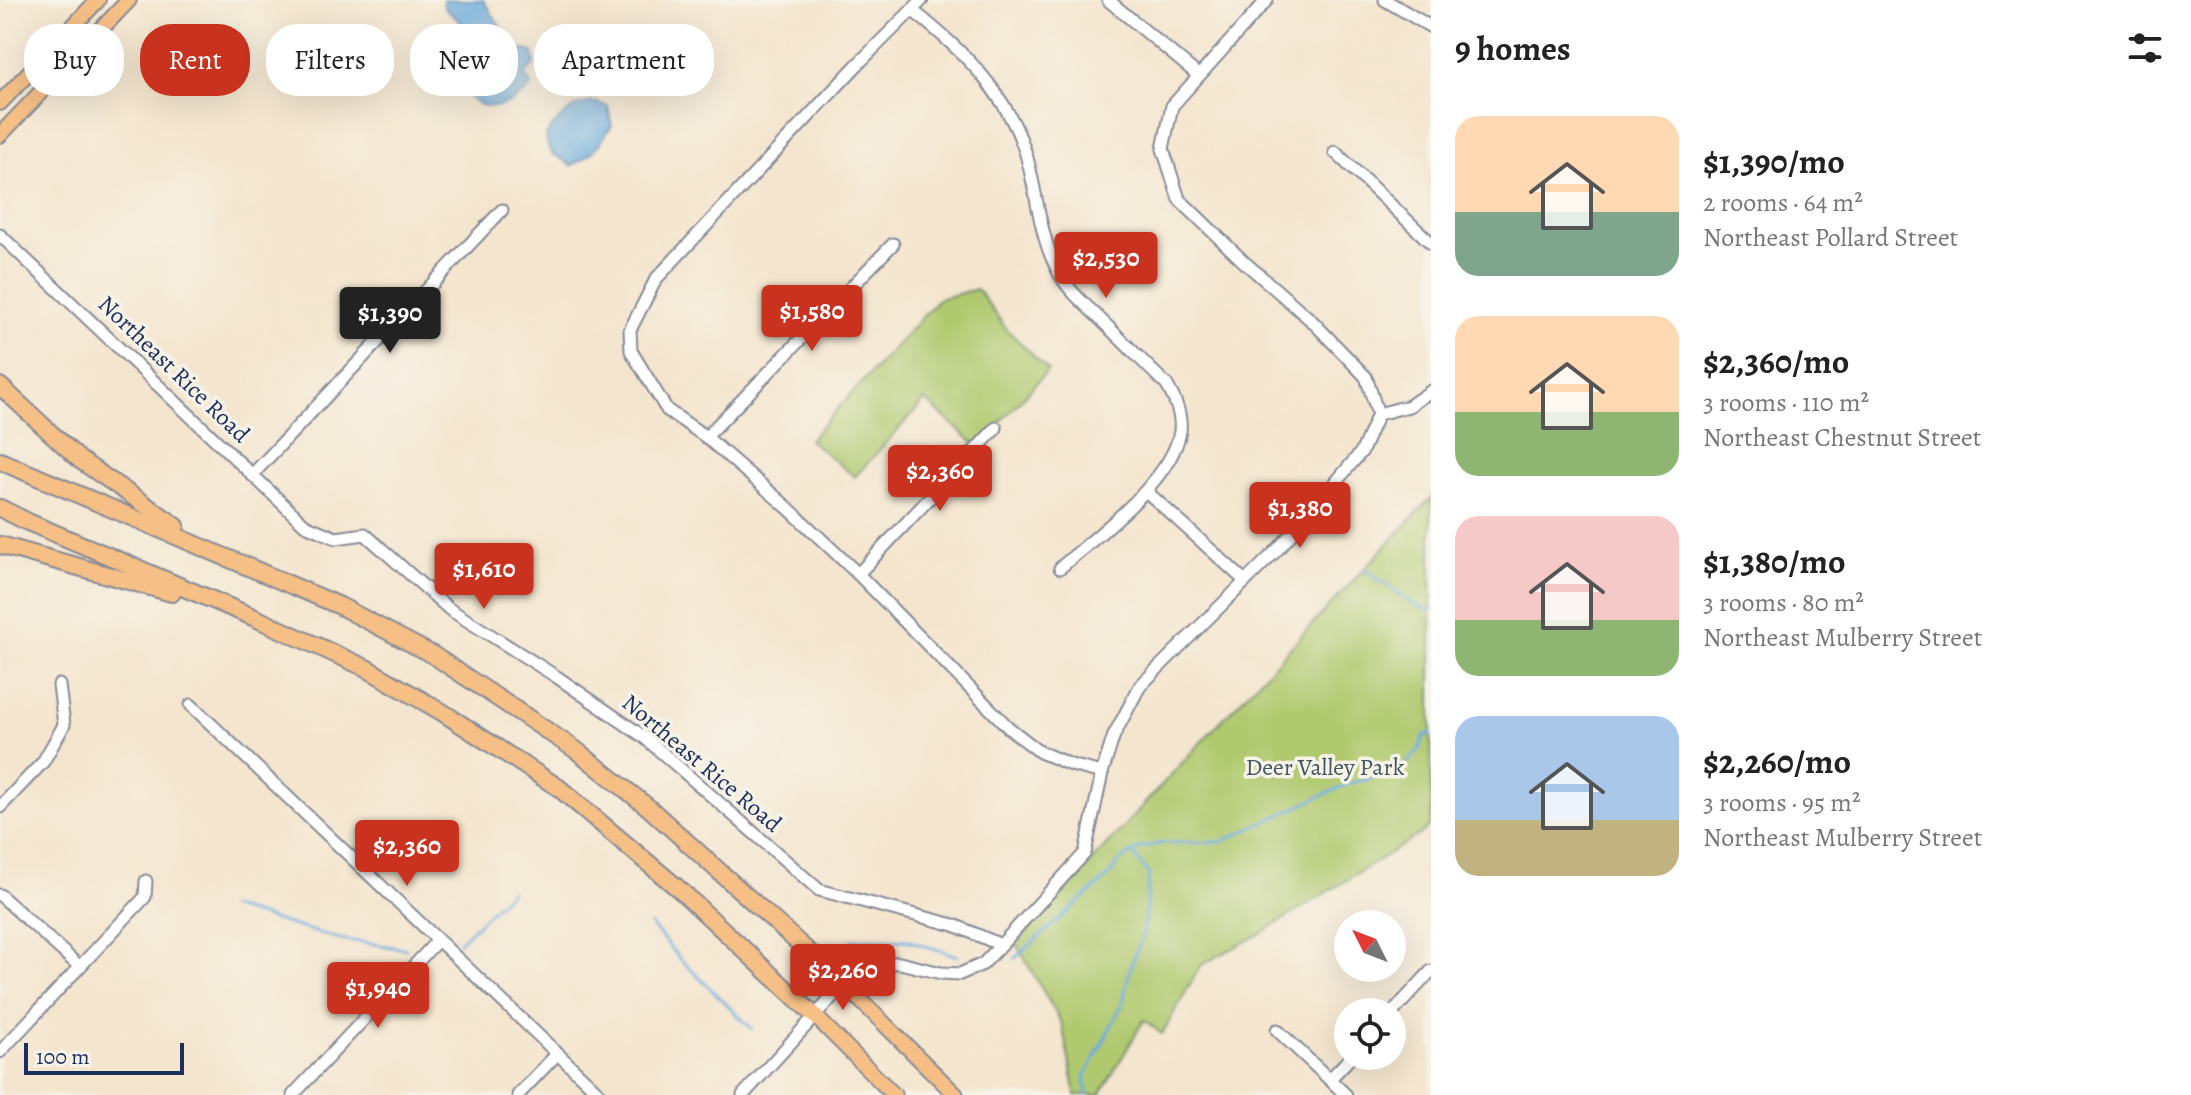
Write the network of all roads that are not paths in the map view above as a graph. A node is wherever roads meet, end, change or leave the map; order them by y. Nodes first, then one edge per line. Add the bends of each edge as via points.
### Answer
1 (98, 0) edge
2 (129, 0) edge
3 (922, 0) edge
4 (1108, 0) edge
5 (1267, 0) edge
6 (1385, 0) edge
7 (113, 6) edge
8 (912, 10) junction
9 (1431, 27) edge
10 (1198, 75) junction
11 (0, 103) edge
12 (0, 135) edge
13 (1335, 152) dead end
14 (502, 210) dead end
15 (0, 235) edge
16 (1431, 243) edge
17 (893, 244) dead end
18 (0, 386) edge
19 (1431, 391) edge
20 (1378, 414) junction
21 (996, 428) dead end
22 (706, 437) junction
23 (0, 461) edge
24 (252, 475) junction
25 (1146, 491) junction
26 (0, 508) edge
27 (0, 545) edge
28 (222, 554) junction
29 (1060, 568) dead end
30 (858, 574) junction
31 (1245, 581) junction
32 (253, 617) junction
33 (59, 685) dead end
34 (191, 705) dead end
35 (1102, 773) junction
36 (0, 807) edge
37 (146, 881) dead end
38 (0, 895) edge
39 (437, 941) junction
40 (1001, 945) junction
41 (79, 966) junction
42 (1431, 971) edge
43 (844, 984) junction
44 (1406, 998) edge
45 (815, 1016) junction
46 (1277, 1030) dead end
47 (0, 1052) edge
48 (558, 1053) junction
49 (1339, 1070) edge
50 (1330, 1079) junction
51 (293, 1095) edge
52 (518, 1095) edge
53 (601, 1095) edge
54 (743, 1095) edge
55 (894, 1095) edge
56 (956, 1095) edge
57 (1346, 1095) edge

1 - 11 main road
2 - 7 main road
3 - 8 street
4 - 10 street
5 - 10 street
6 - 9 street
7 - 12 main road
8 - 22 street via 656,279 630,330 631,351 667,410
8 - 25 street via 987,78 1010,112 1057,271 1173,395 1180,429 1176,445
10 - 20 street via 1172,106 1163,149 1179,199 1366,377
13 - 16 street
14 - 24 street
15 - 24 street, Northeast Rice Road
17 - 22 street
18 - 28 highway via 80,460
19 - 20 street via 1409,406
20 - 31 street via 1362,451
21 - 30 street
22 - 30 street
23 - 28 highway
24 - 40 street, Northeast Rice Road via 305,525 336,538 365,534 449,609 644,737 819,890 954,925
25 - 29 street
25 - 31 street
26 - 32 highway
27 - 32 highway
28 - 43 highway via 340,606 433,655 576,750 649,808
30 - 35 street via 1009,728 1040,752
31 - 35 street via 1140,686 1114,735
32 - 45 highway via 366,668 559,788 680,890
33 - 36 street via 64,725 43,762
34 - 39 street
35 - 40 street via 1085,853
37 - 41 street via 145,897
38 - 41 street
39 - 48 street
39 - 51 street
40 - 43 street via 983,964 960,974 873,962
41 - 47 street
42 - 44 street
43 - 45 street
43 - 56 main road
45 - 54 street
45 - 55 main road
46 - 50 street
48 - 52 street
48 - 53 street
49 - 50 street
50 - 57 street

